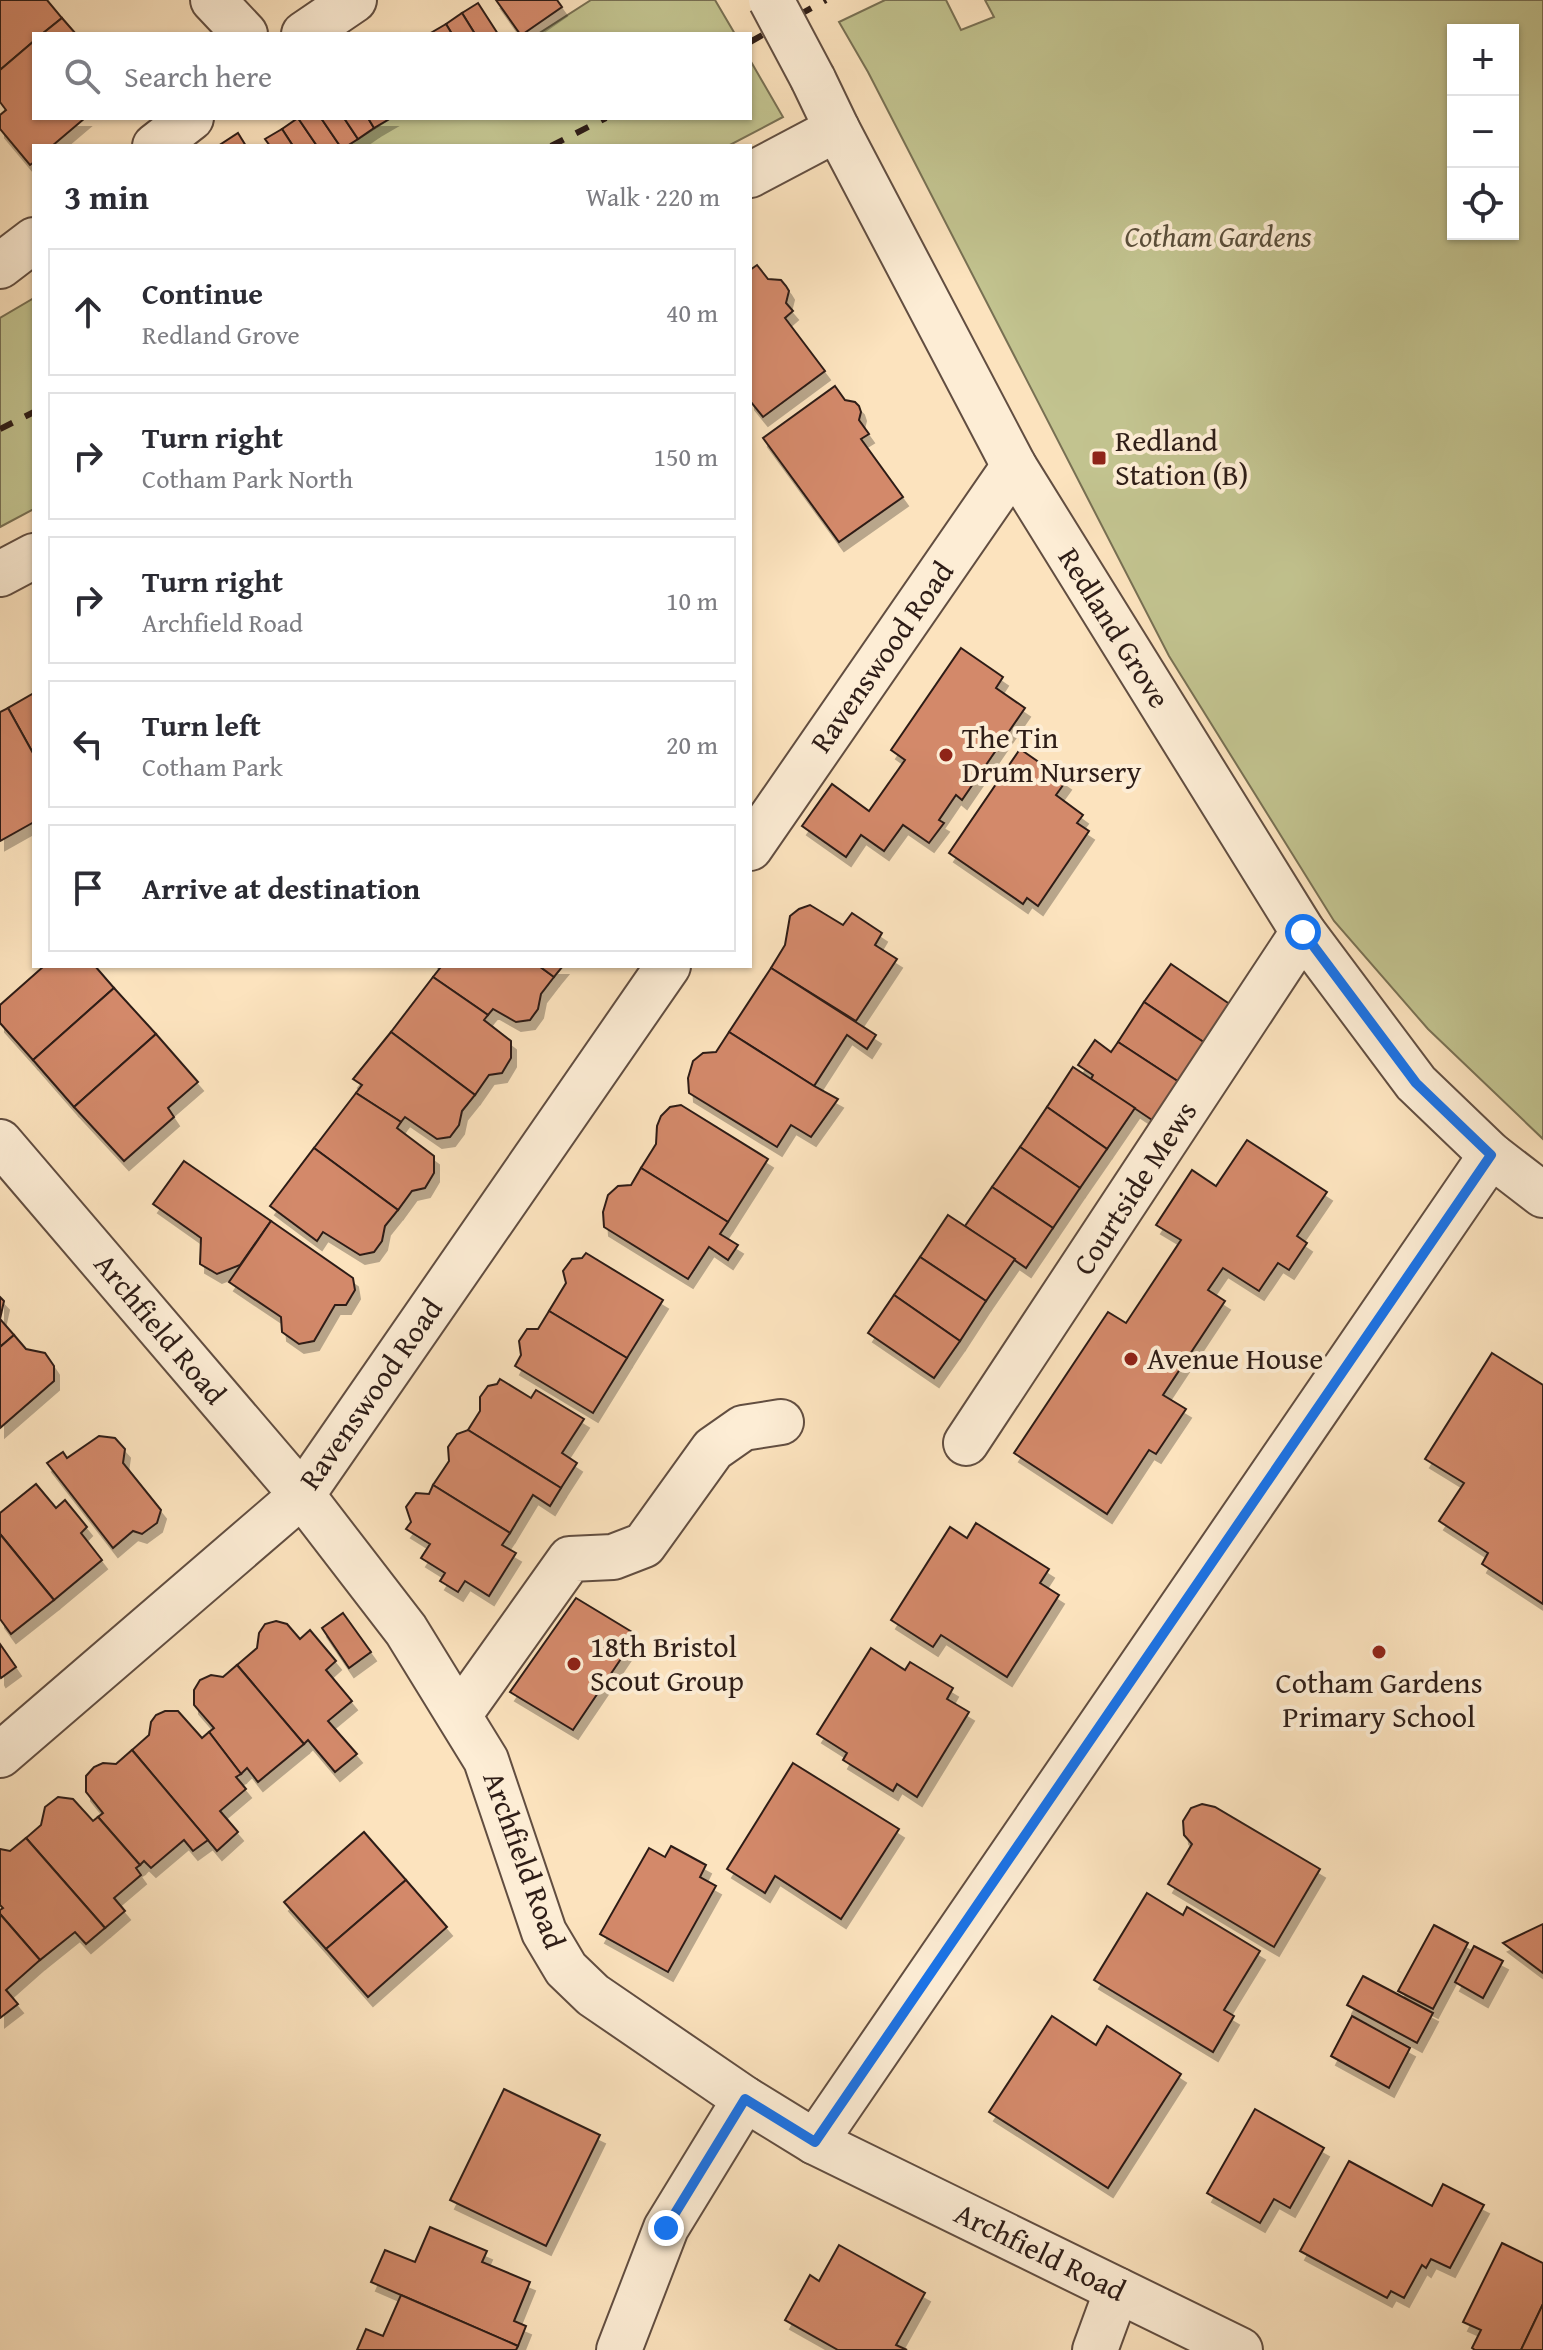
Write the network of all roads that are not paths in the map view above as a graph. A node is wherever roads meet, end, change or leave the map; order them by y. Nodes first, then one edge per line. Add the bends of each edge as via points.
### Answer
1 (213, 0) edge
2 (354, 0) edge
3 (771, 0) edge
4 (243, 32) edge
5 (307, 32) edge
6 (188, 120) edge
7 (837, 129) junction
8 (158, 144) edge
9 (752, 174) edge
10 (32, 242) edge
11 (0, 266) edge
12 (1014, 466) junction
13 (32, 557) edge
14 (0, 574) edge
15 (752, 845) edge
16 (1303, 932) junction
17 (667, 968) edge
18 (0, 1142) edge
19 (1491, 1155) junction
20 (1543, 1195) edge
21 (781, 1422) dead end
22 (966, 1443) dead end
23 (302, 1495) junction
24 (459, 1715) junction
25 (0, 1755) edge
26 (745, 2099) junction
27 (815, 2142) junction
28 (1117, 2290) junction
29 (619, 2350) edge
30 (1095, 2350) edge
31 (1240, 2350) edge

1 - 4 street
2 - 5 street
3 - 7 street, Redland Grove, bridge
6 - 8 street
7 - 9 street
7 - 12 street, Redland Grove
10 - 11 street
12 - 15 street, Ravenswood Road
12 - 16 street, Redland Grove
13 - 14 street
16 - 19 street, Redland Grove via 1416,1083
16 - 22 street, Courtside Mews
17 - 23 street, Ravenswood Road
18 - 23 street, Archfield Road
19 - 20 street, Redland Grove
19 - 27 street
21 - 24 street via 743,1428 713,1449 644,1545 613,1557 570,1559
23 - 24 street, Archfield Road via 406,1630
23 - 25 street, Ravenswood Road
24 - 26 street, Archfield Road via 486,1760 544,1932 566,1969 593,1995
26 - 27 street, Archfield Road
26 - 29 street via 666,2228
27 - 28 street, Archfield Road
28 - 30 street
28 - 31 street, Archfield Road

